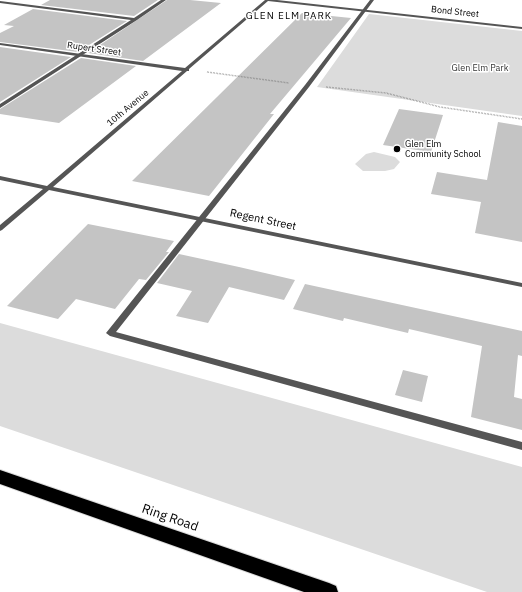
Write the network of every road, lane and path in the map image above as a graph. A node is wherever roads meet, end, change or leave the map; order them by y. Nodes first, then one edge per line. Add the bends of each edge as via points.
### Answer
1 (164, 0) edge
2 (267, 0) edge
3 (372, 0) edge
4 (0, 2) edge
5 (364, 10) junction
6 (136, 19) junction
7 (522, 28) edge
8 (0, 44) edge
9 (79, 55) junction
10 (187, 70) junction
11 (307, 86) junction
12 (0, 97) edge
13 (11, 99) junction
14 (0, 106) edge
15 (522, 119) edge
16 (0, 178) edge
17 (48, 188) junction
18 (202, 219) junction
19 (0, 229) edge
20 (522, 285) edge
21 (522, 446) edge
22 (0, 477) edge
23 (330, 592) edge

1 - 6 street
2 - 5 street, Bond Street
2 - 10 street, 10th Avenue
3 - 5 street
4 - 6 street
5 - 7 street, Bond Street
5 - 11 street
6 - 9 street
8 - 9 street, Rupert Street
9 - 10 street, Rupert Street
9 - 13 street
10 - 11 path
10 - 17 street, 10th Avenue
11 - 15 path via 379,92 440,107
11 - 18 street
12 - 13 street
13 - 14 street
16 - 17 street, Regent Street
17 - 18 street, Regent Street
17 - 19 street, 10th Avenue
18 - 20 street, Regent Street
18 - 21 street via 110,333
22 - 23 highway, Ring Road

